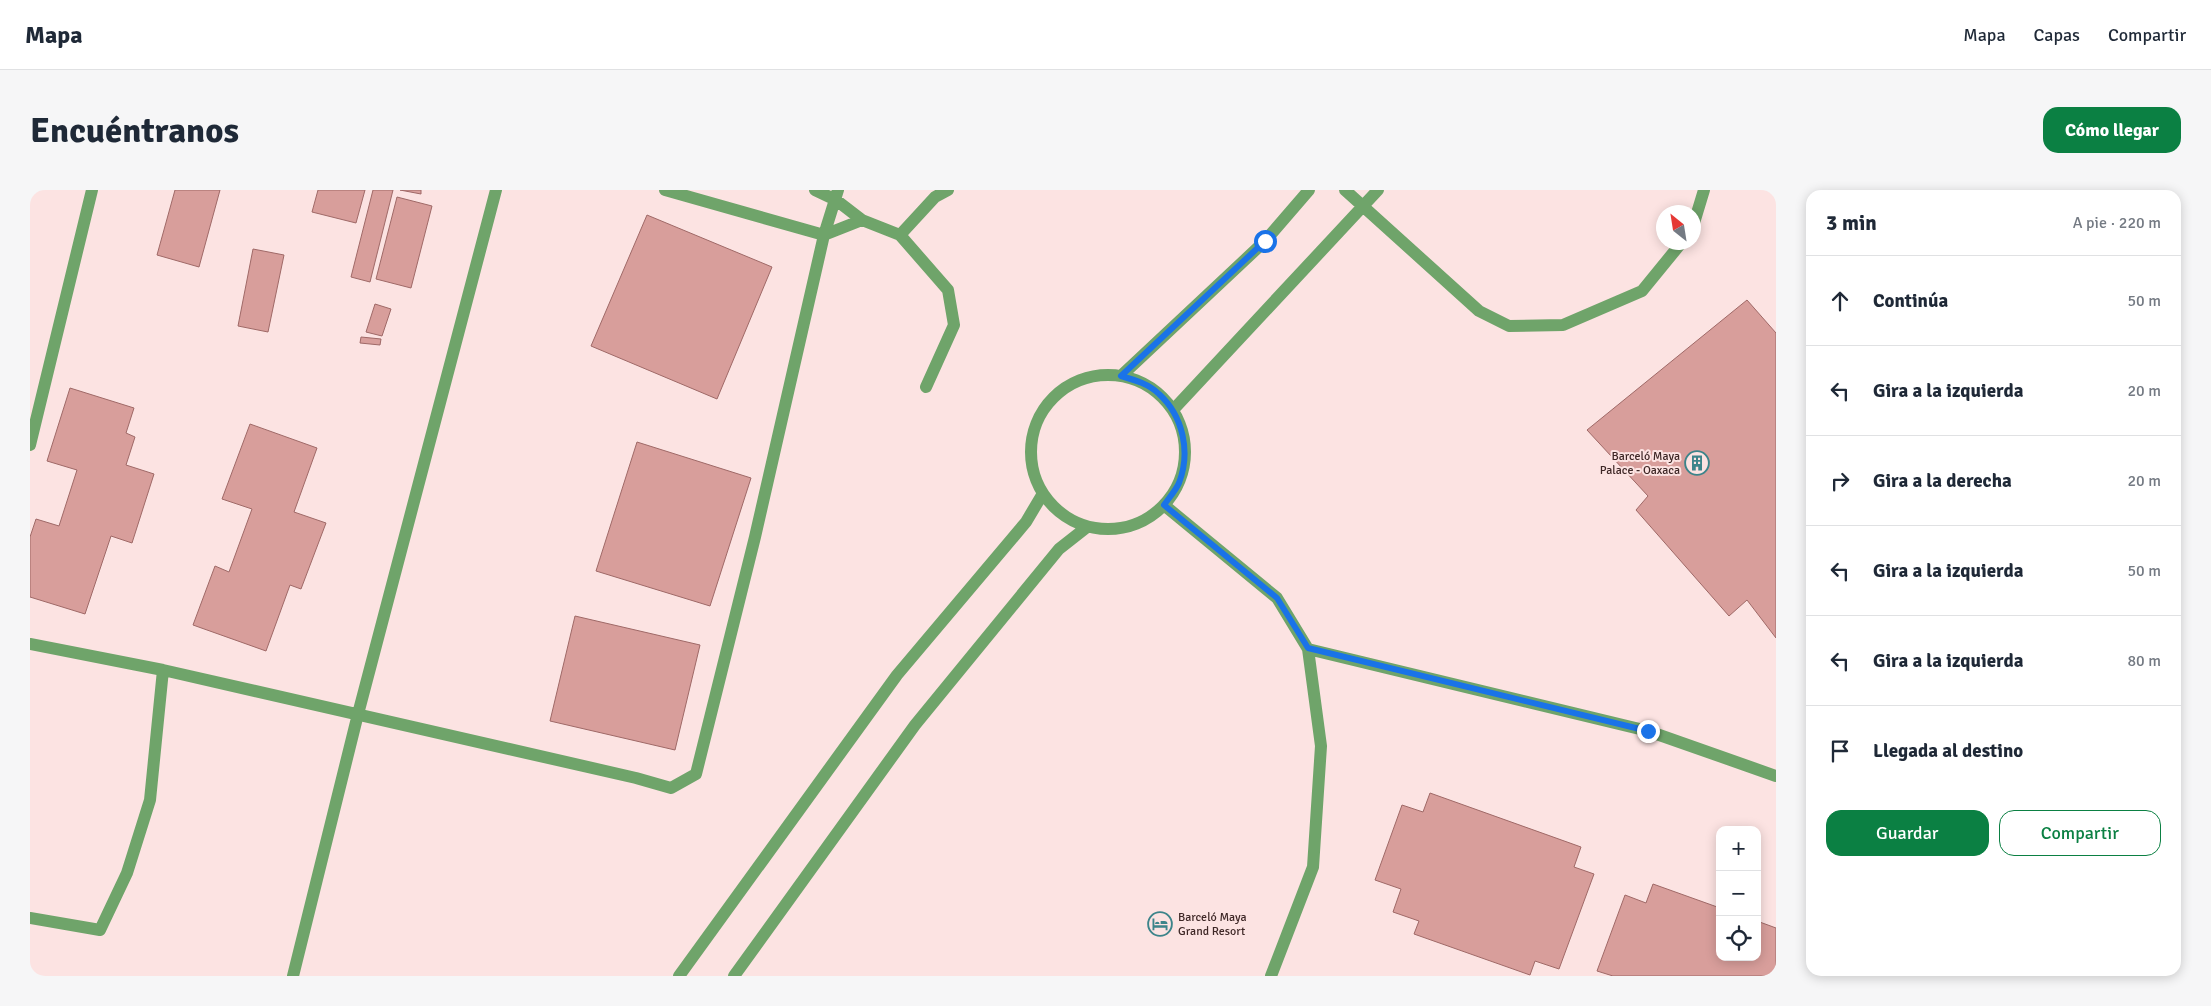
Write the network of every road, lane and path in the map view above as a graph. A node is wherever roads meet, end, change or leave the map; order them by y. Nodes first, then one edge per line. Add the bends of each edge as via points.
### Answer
1 (92, 190) edge
2 (496, 190) edge
3 (665, 190) edge
4 (815, 190) edge
5 (948, 190) edge
6 (1309, 190) edge
7 (1345, 190) edge
8 (1378, 190) edge
9 (1704, 190) edge
10 (837, 195) edge
11 (1699, 205) edge
12 (1364, 206) junction
13 (862, 220) junction
14 (900, 234) junction
15 (824, 235) junction
16 (1675, 250) edge
17 (1121, 376) junction
18 (926, 387) dead end
19 (1172, 410) junction
20 (30, 445) edge
21 (1042, 495) junction
22 (1164, 505) junction
23 (1087, 527) junction
24 (30, 644) edge
25 (1308, 648) junction
26 (163, 670) junction
27 (358, 714) junction
28 (1776, 776) edge
29 (30, 918) edge
30 (1273, 975) edge
31 (293, 976) edge
32 (679, 976) edge
33 (734, 976) edge

1 - 20 street
2 - 27 street
3 - 15 street
4 - 10 street
5 - 14 street via 934,197
6 - 17 street via 1265,241
7 - 12 street
8 - 12 street
9 - 11 street
10 - 13 street
10 - 15 street
12 - 16 street via 1479,311 1509,326 1563,325 1642,291
12 - 19 street
13 - 14 street
13 - 15 street
14 - 18 street via 948,290 954,325
15 - 27 street via 755,537 696,774 671,788
17 - 19 street via 1141,382 1159,394
17 - 21 street via 1096,376 1071,384 1051,400 1037,421 1030,446 1032,472
19 - 22 street via 1183,433 1185,458 1179,483
21 - 23 street via 1070,520
21 - 32 street via 1026,522 897,675
22 - 23 street via 1148,518 1128,527 1108,530
22 - 25 street via 1277,598
23 - 33 street via 1059,548 915,725
24 - 26 street
25 - 28 street via 1648,731
25 - 30 street via 1321,746 1313,867
26 - 27 street
26 - 29 street via 150,800 127,873 100,930
27 - 31 street

